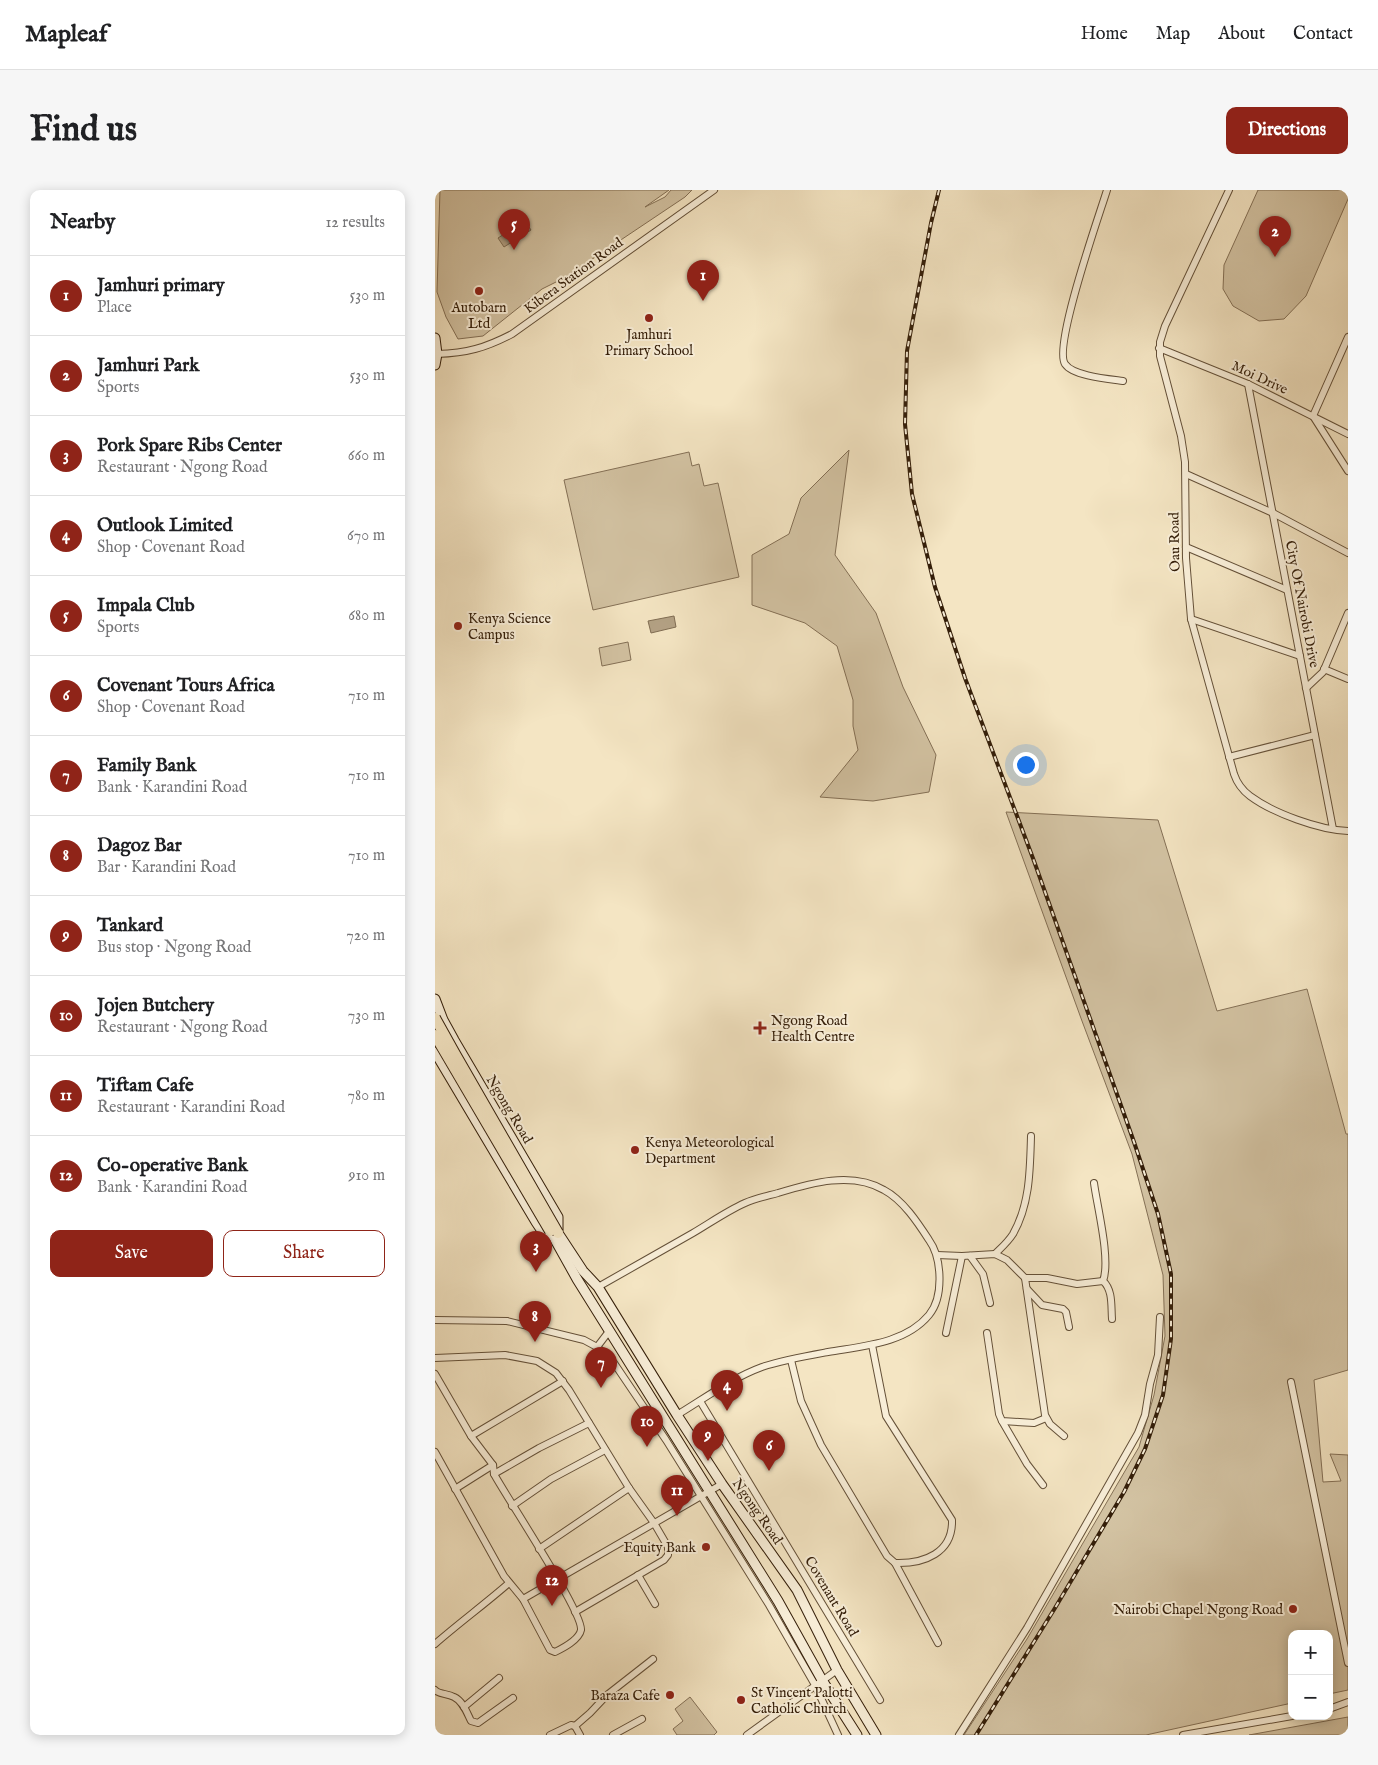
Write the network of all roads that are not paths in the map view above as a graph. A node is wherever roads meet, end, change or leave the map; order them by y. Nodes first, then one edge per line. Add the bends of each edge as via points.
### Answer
1 (714, 190) edge
2 (1107, 190) edge
3 (1229, 190) edge
4 (1348, 337) edge
5 (435, 338) edge
6 (1159, 348) junction
7 (437, 354) junction
8 (435, 365) edge
9 (1123, 381) dead end
10 (1248, 384) junction
11 (1313, 416) junction
12 (1348, 434) edge
13 (1348, 471) edge
14 (1186, 474) junction
15 (1273, 513) junction
16 (1186, 547) junction
17 (1348, 553) edge
18 (1287, 590) junction
19 (1348, 615) edge
20 (1191, 619) junction
21 (1300, 656) junction
22 (1324, 669) junction
23 (1348, 679) edge
24 (1306, 688) junction
25 (1315, 735) junction
26 (1229, 756) junction
27 (1333, 829) junction
28 (1348, 831) edge
29 (435, 999) edge
30 (435, 1018) edge
31 (435, 1035) edge
32 (451, 1041) junction
33 (435, 1051) edge
34 (457, 1053) junction
35 (438, 1063) edge
36 (1031, 1136) dead end
37 (522, 1154) junction
38 (503, 1165) junction
39 (1094, 1183) dead end
40 (556, 1234) junction
41 (995, 1254) junction
42 (937, 1255) junction
43 (966, 1256) junction
44 (1025, 1278) junction
45 (1103, 1281) junction
46 (598, 1287) junction
47 (1026, 1287) junction
48 (990, 1303) dead end
49 (1161, 1317) dead end
50 (1112, 1319) dead end
51 (435, 1320) edge
52 (1069, 1327) dead end
53 (610, 1330) junction
54 (946, 1333) dead end
55 (987, 1333) dead end
56 (872, 1345) junction
57 (597, 1347) junction
58 (623, 1352) junction
59 (435, 1358) edge
60 (791, 1360) junction
61 (612, 1361) junction
62 (435, 1374) edge
63 (563, 1382) junction
64 (1291, 1382) dead end
65 (701, 1401) junction
66 (677, 1415) junction
67 (1045, 1418) junction
68 (1002, 1420) junction
69 (589, 1423) junction
70 (471, 1436) junction
71 (1064, 1436) dead end
72 (605, 1450) junction
73 (435, 1452) edge
74 (493, 1465) junction
75 (494, 1474) junction
76 (722, 1484) junction
77 (1043, 1484) dead end
78 (629, 1488) junction
79 (455, 1490) junction
80 (706, 1494) junction
81 (512, 1506) junction
82 (654, 1523) junction
83 (539, 1549) junction
84 (895, 1563) junction
85 (638, 1575) junction
86 (558, 1579) junction
87 (509, 1583) junction
88 (523, 1599) junction
89 (655, 1604) dead end
90 (575, 1612) junction
91 (938, 1642) dead end
92 (435, 1644) edge
93 (653, 1659) dead end
94 (1348, 1663) edge
95 (837, 1670) junction
96 (499, 1678) dead end
97 (819, 1682) junction
98 (435, 1690) edge
99 (513, 1698) dead end
100 (880, 1700) dead end
101 (1348, 1702) edge
102 (464, 1707) junction
103 (1333, 1708) edge
104 (1288, 1717) edge
105 (642, 1719) dead end
106 (575, 1726) junction
107 (550, 1735) edge
108 (580, 1735) edge
109 (613, 1735) edge
110 (747, 1735) edge
111 (838, 1735) edge
112 (857, 1735) edge
113 (876, 1735) edge
114 (959, 1735) edge
115 (1183, 1735) edge

1 - 7 street, Kibera Station Road via 511,334 476,350
2 - 9 street via 1077,286 1063,357 1065,365 1074,371
3 - 6 street via 1165,326
4 - 11 street
5 - 7 main road
6 - 10 street, Moi Drive
6 - 14 street, Oau Road via 1181,436
7 - 8 main road
10 - 11 street, Moi Drive
10 - 15 street, City Of Nairobi Drive
11 - 12 street, Moi Drive
11 - 13 street
14 - 15 street
14 - 16 street, Oau Road
15 - 17 street
15 - 18 street, City Of Nairobi Drive
16 - 18 street
16 - 20 street, Oau Road
18 - 21 street, City Of Nairobi Drive
19 - 22 street
20 - 21 street
20 - 26 street, Oau Road
21 - 24 street, City Of Nairobi Drive
22 - 23 street
22 - 24 street
24 - 25 street, City Of Nairobi Drive
25 - 26 street
25 - 27 street, City Of Nairobi Drive
26 - 27 street, Oau Road via 1239,786 1250,796 1284,814
27 - 28 street, Oau Road
29 - 32 main road, Ngong Road
30 - 32 main road, Ngong Road, bridge
31 - 40 main road, Ngong Road, bridge
32 - 33 main road
32 - 34 main road, Ngong Road, bridge
33 - 35 main road
34 - 35 main road
34 - 37 main road, Ngong Road
34 - 40 main road, Ngong Road, bridge
35 - 38 main road, Ngong Road
36 - 41 street via 1024,1210 1012,1235
37 - 38 main road
37 - 40 main road, Ngong Road via 558,1217
38 - 40 main road, Ngong Road via 540,1228
39 - 45 street via 1105,1255
40 - 46 main road, Ngong Road
40 - 53 main road, Ngong Road via 577,1279
41 - 43 street
41 - 44 street via 1007,1260
42 - 43 street
42 - 46 street via 930,1240 886,1190 861,1182 833,1180 745,1203
42 - 56 street via 937,1295 929,1315 900,1336
43 - 48 street via 983,1274
43 - 54 street
44 - 45 street via 1047,1278 1077,1284
44 - 47 street
45 - 50 street via 1110,1293
46 - 66 main road, Ngong Road
47 - 52 street via 1042,1305 1063,1309
47 - 67 street
49 - 114 street via 1157,1360 1138,1433 1027,1628
51 - 57 street via 507,1321 584,1340
53 - 57 street
53 - 58 main road, Ngong Road
55 - 68 street
56 - 60 street
56 - 84 street via 886,1416 952,1520 950,1537 945,1546 932,1556
57 - 61 street
58 - 61 street
58 - 80 main road, Ngong Road
59 - 63 street via 505,1355 527,1358 548,1367
60 - 65 street via 751,1371
60 - 84 street via 801,1401 821,1445 887,1556
61 - 80 street
62 - 70 street
63 - 69 street
63 - 70 street
64 - 94 street
65 - 66 street
65 - 100 street, Covenant Road
66 - 76 main road, Ngong Road
67 - 68 street via 1034,1423
67 - 71 street
68 - 77 street via 1027,1464
69 - 72 street
69 - 75 street
70 - 74 street
72 - 78 street
72 - 81 street via 551,1479
73 - 79 street
74 - 75 street
74 - 79 street
75 - 81 street
76 - 80 street
76 - 95 main road, Ngong Road via 797,1590
78 - 82 street
78 - 83 street
79 - 87 street
80 - 82 street
80 - 97 main road, Ngong Road via 778,1601
81 - 83 street
82 - 85 street via 668,1547 668,1555
82 - 86 street
83 - 86 street
84 - 91 street
85 - 89 street
85 - 90 street
86 - 88 street
86 - 90 street
87 - 88 street
87 - 92 street
88 - 90 street via 552,1652 579,1635 581,1626
93 - 106 street via 607,1695
95 - 97 street
95 - 113 main road, Ngong Road
96 - 102 street
97 - 110 street
97 - 111 street
97 - 112 main road, Ngong Road
98 - 102 street via 455,1697
99 - 102 street via 478,1723 471,1721
101 - 103 street
104 - 115 street
105 - 109 street
106 - 107 street
106 - 108 street

